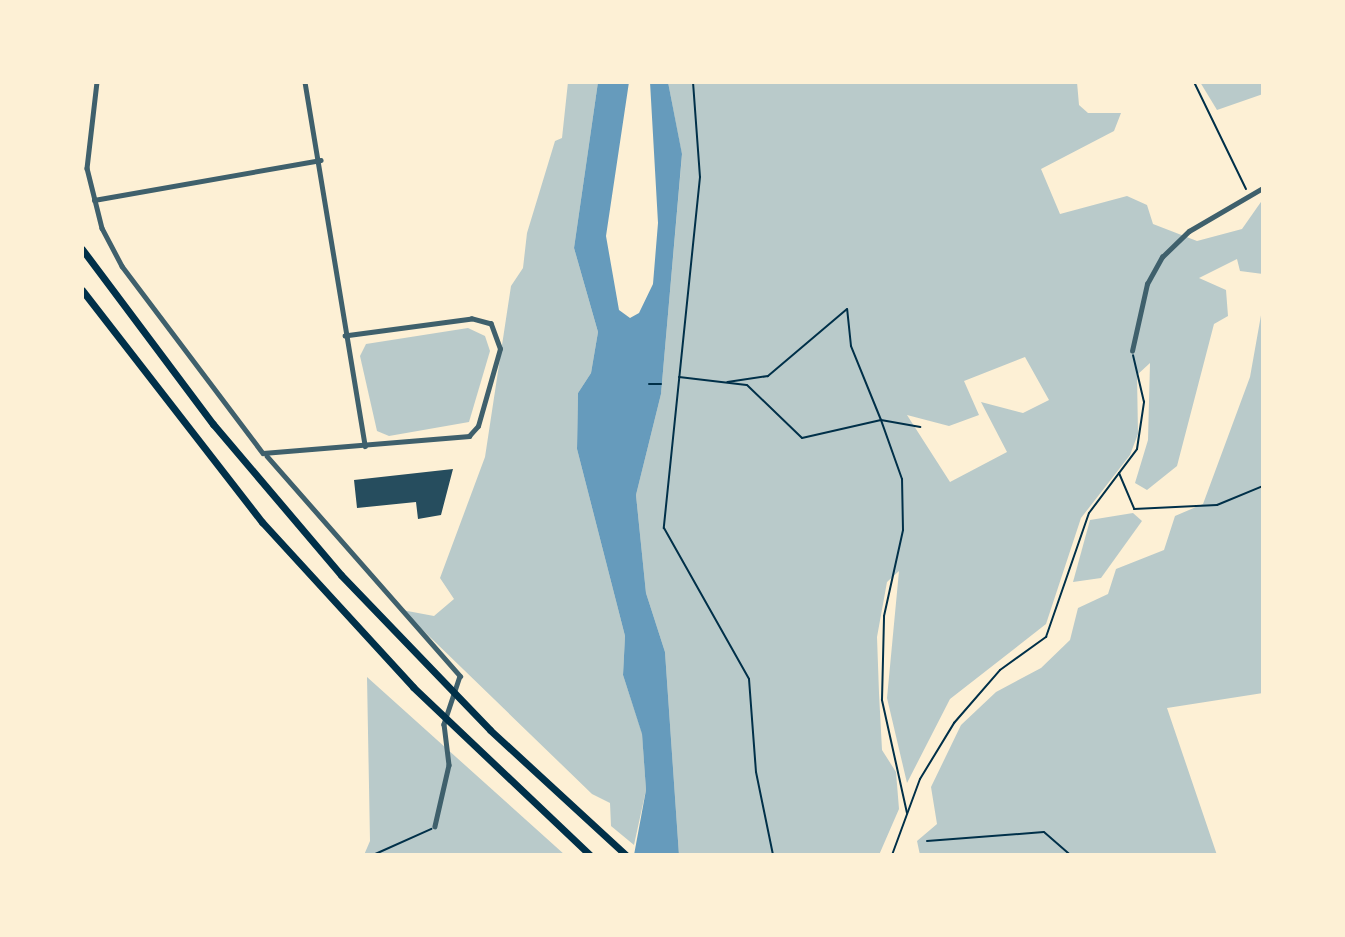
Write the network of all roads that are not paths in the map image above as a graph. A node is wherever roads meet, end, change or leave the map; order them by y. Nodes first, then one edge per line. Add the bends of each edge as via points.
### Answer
1 (97, 82) edge
2 (305, 82) edge
3 (321, 160) junction
4 (1263, 188) edge
5 (94, 200) junction
6 (82, 249) edge
7 (82, 290) edge
8 (345, 336) junction
9 (1132, 351) road end
10 (365, 446) junction
11 (263, 453) junction
12 (435, 826) road end
13 (590, 855) edge
14 (626, 855) edge

1 - 5 street via 88,136
2 - 3 street
3 - 5 street
3 - 8 street
4 - 9 street via 1189,231 1162,257 1147,284
5 - 11 street via 122,266
6 - 14 highway via 213,424 386,623
7 - 13 highway via 262,522 372,643
8 - 10 street
8 - 10 street via 472,318 491,324 500,349 474,433
10 - 11 street
11 - 12 street via 460,676 444,724 449,765

